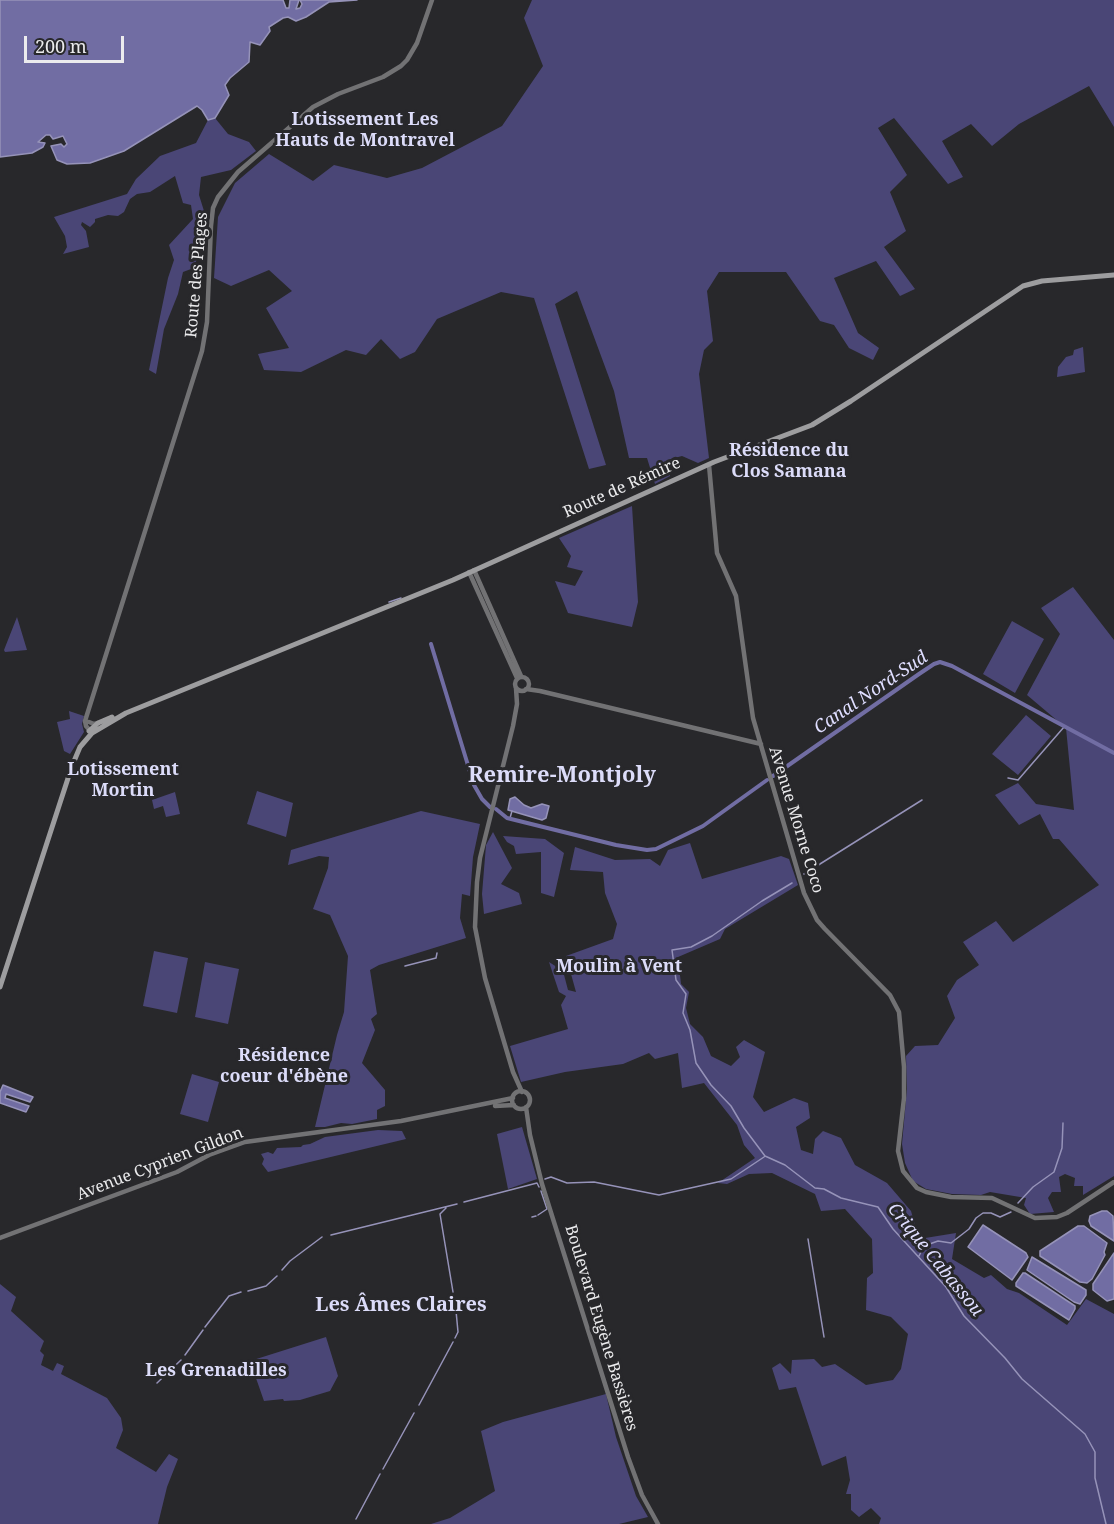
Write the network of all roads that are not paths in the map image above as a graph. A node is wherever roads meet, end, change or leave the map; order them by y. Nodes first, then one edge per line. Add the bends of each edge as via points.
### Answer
1 (432, 0) edge
2 (1114, 275) edge
3 (709, 465) junction
4 (472, 571) junction
5 (519, 677) junction
6 (529, 682) junction
7 (516, 688) junction
8 (524, 690) junction
9 (540, 691) junction
10 (517, 704) junction
11 (88, 712) junction
12 (126, 713) junction
13 (89, 722) junction
14 (98, 723) junction
15 (91, 732) junction
16 (761, 744) junction
17 (0, 987) edge
18 (517, 1094) junction
19 (514, 1105) junction
20 (526, 1107) junction
21 (520, 1109) junction
22 (440, 1114) junction
23 (530, 1135) junction
24 (1114, 1182) edge
25 (0, 1238) edge
26 (658, 1524) edge

1 - 11 street, Route des Plages via 417,43 401,66 313,107 238,172 218,197 211,226 202,351
2 - 3 main road, Route de Rémire via 1023,286 823,419
3 - 4 main road, Route de Rémire
3 - 16 street, Avenue Morne Coco via 717,553 736,596 753,718
4 - 5 street
4 - 12 main road, Route de Rémire
5 - 6 street
5 - 7 street
6 - 8 street
6 - 9 street
7 - 8 street
7 - 10 street
8 - 9 street
8 - 10 street
9 - 16 street
10 - 18 street via 480,858 475,927
11 - 13 street, Route des Plages
11 - 15 street, Route des Plages via 85,723
12 - 14 main road, Route de Rémire
12 - 15 main road, Route de Rémire
13 - 14 street
13 - 15 street, Route des Plages
14 - 15 main road, Route de Rémire
15 - 17 main road, Route de Rémire via 75,751
16 - 24 street, Avenue Morne Coco via 807,901 817,920 890,995 899,1012 904,1088 898,1151 909,1180 926,1192 992,1198 1026,1215 1045,1218 1066,1213
18 - 19 street
18 - 20 street via 529,1097
18 - 22 street, Avenue Cyprien Gildon
19 - 21 street
19 - 22 street, Avenue Cyprien Gildon
20 - 21 street
20 - 23 street, Boulevard Eugène Bassières
21 - 23 street, Boulevard Eugène Bassières
22 - 25 street, Avenue Cyprien Gildon via 245,1142 177,1172
23 - 26 street, Boulevard Eugène Bassières via 628,1457 642,1496

